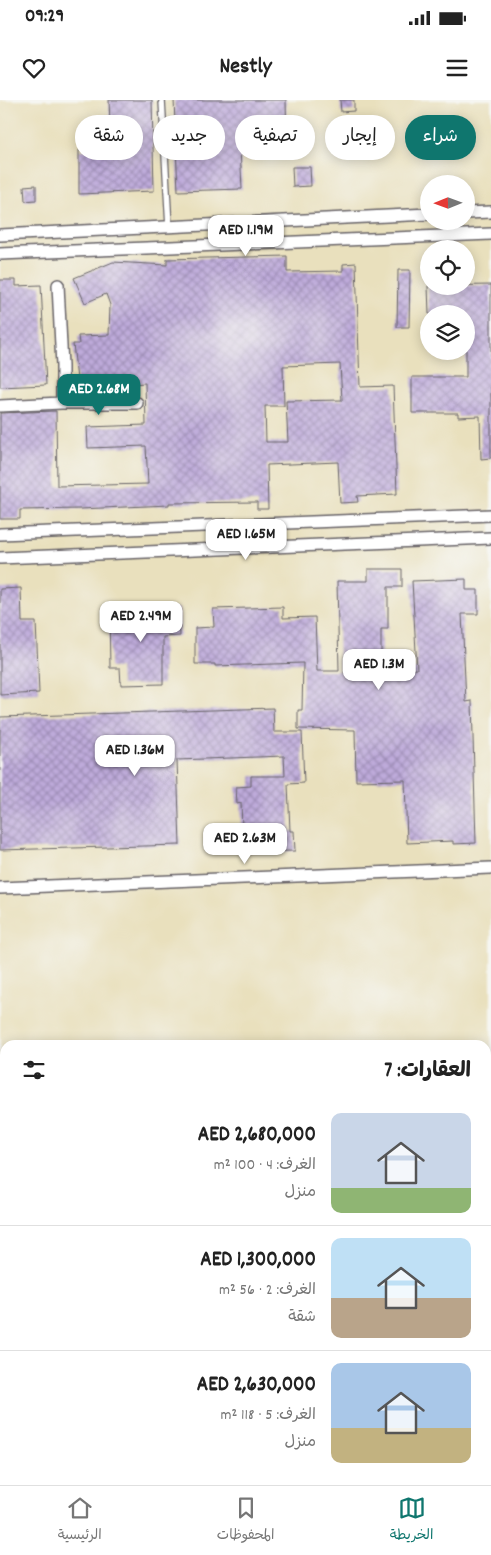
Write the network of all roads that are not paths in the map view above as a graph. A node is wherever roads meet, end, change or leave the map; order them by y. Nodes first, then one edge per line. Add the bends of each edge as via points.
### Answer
1 (162, 100) edge
2 (491, 212) edge
3 (475, 213) edge
4 (420, 214) edge
5 (169, 227) junction
6 (491, 234) edge
7 (0, 236) edge
8 (0, 254) edge
9 (58, 285) dead end
10 (61, 403) junction
11 (137, 403) dead end
12 (0, 406) edge
13 (491, 515) edge
14 (0, 534) edge
15 (491, 538) edge
16 (0, 558) edge
17 (491, 868) edge
18 (0, 888) edge

1 - 5 lane
2 - 3 street
4 - 5 street
5 - 7 street
6 - 8 street
9 - 10 street
10 - 11 street
10 - 12 street
13 - 14 street
15 - 16 street
17 - 18 street

